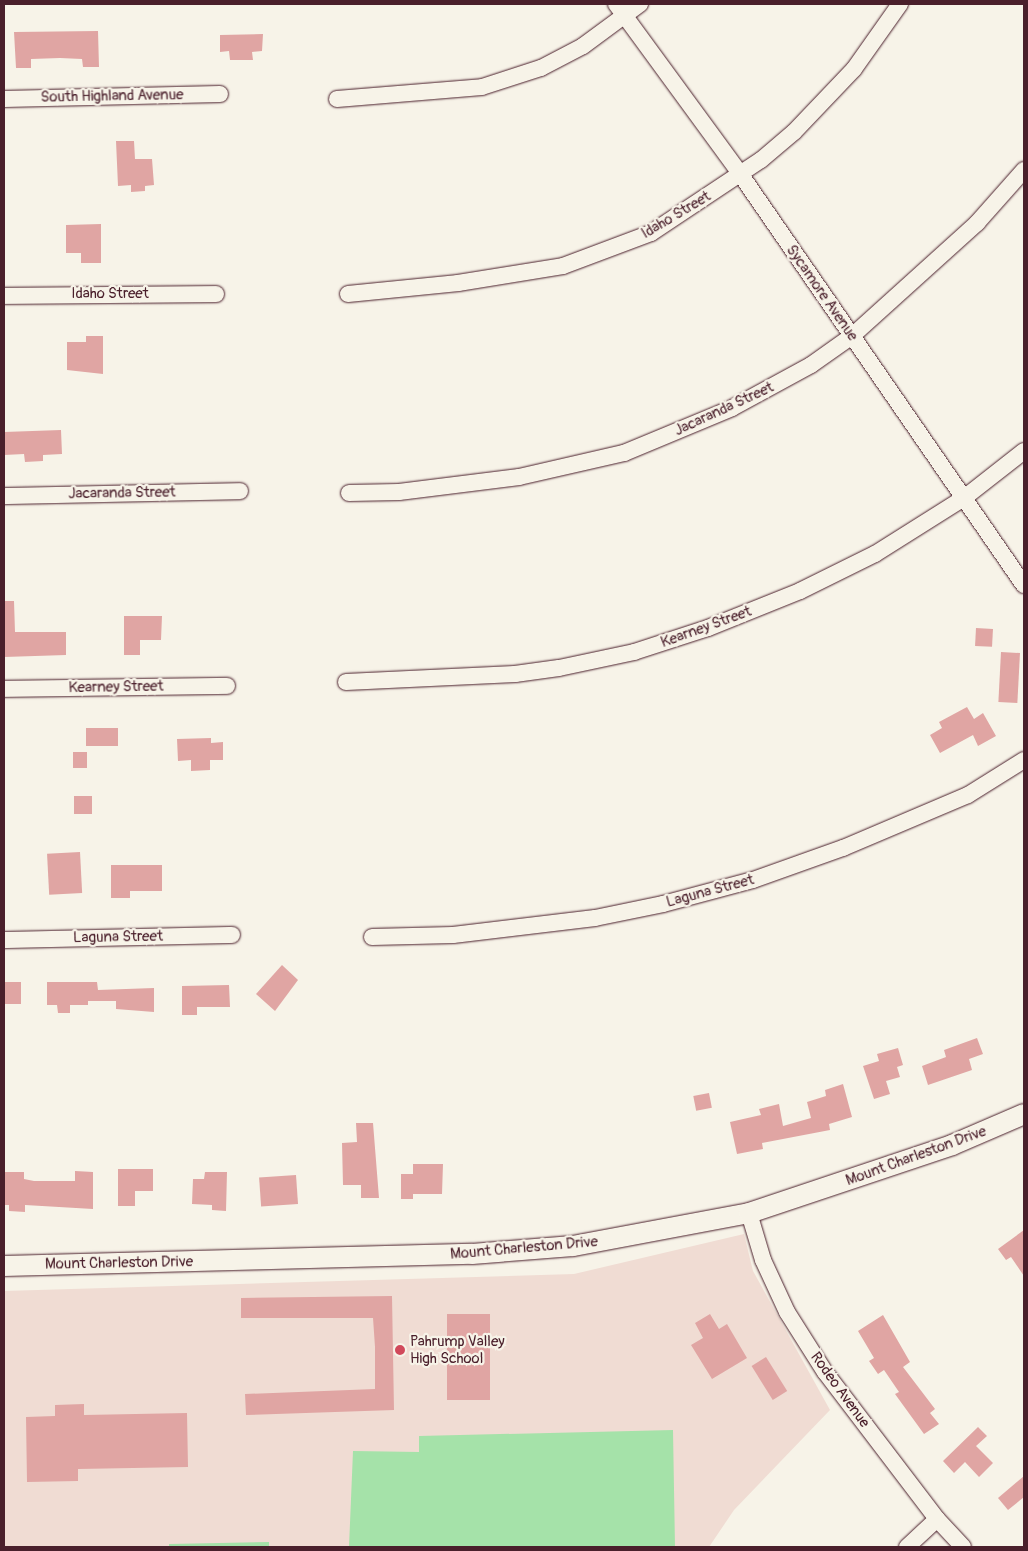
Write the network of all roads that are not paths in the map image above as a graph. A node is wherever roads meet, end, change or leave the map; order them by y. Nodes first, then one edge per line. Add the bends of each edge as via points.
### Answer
1 (616, 4) edge
2 (640, 4) edge
3 (900, 4) edge
4 (626, 17) junction
5 (220, 94) dead end
6 (4, 99) edge
7 (338, 99) dead end
8 (1024, 170) edge
9 (741, 175) junction
10 (216, 294) dead end
11 (348, 294) dead end
12 (4, 296) edge
13 (852, 336) junction
14 (1024, 451) edge
15 (240, 491) dead end
16 (349, 493) dead end
17 (4, 496) edge
18 (964, 498) junction
19 (1024, 585) edge
20 (346, 682) dead end
21 (227, 686) dead end
22 (4, 689) edge
23 (1024, 760) edge
24 (232, 935) dead end
25 (372, 937) dead end
26 (4, 940) edge
27 (1024, 1114) edge
28 (748, 1213) junction
29 (4, 1266) edge
30 (937, 1519) junction
31 (907, 1547) edge
32 (963, 1547) edge

1 - 4 street, Sycamore Avenue
2 - 4 street
3 - 9 street, Idaho Street via 878,38 836,88 794,132
4 - 7 street via 583,46 541,68 482,87
4 - 9 street, Sycamore Avenue
5 - 6 street, South Highland Avenue
8 - 13 street, Jacaranda Street via 977,223
9 - 11 street, Idaho Street via 651,233 564,266 458,283
9 - 13 street, Sycamore Avenue
10 - 12 street, Idaho Street
13 - 16 street, Jacaranda Street via 811,365 732,408 624,453 519,477 399,492
13 - 18 street, Sycamore Avenue
14 - 18 street, Kearney Street
15 - 17 street, Jacaranda Street
18 - 19 street, Sycamore Avenue
18 - 20 street, Kearney Street via 875,554 800,591 708,628 634,652 515,674
21 - 22 street, Kearney Street
23 - 25 street, Laguna Street via 968,794 843,848 753,880 595,918 453,935
24 - 26 street, Laguna Street
27 - 28 street, Mount Charleston Drive via 943,1148
28 - 29 street, Mount Charleston Drive via 573,1246 472,1254
28 - 30 street, Rodeo Avenue via 763,1260 787,1312 825,1372
30 - 31 street
30 - 32 street, Rodeo Avenue

